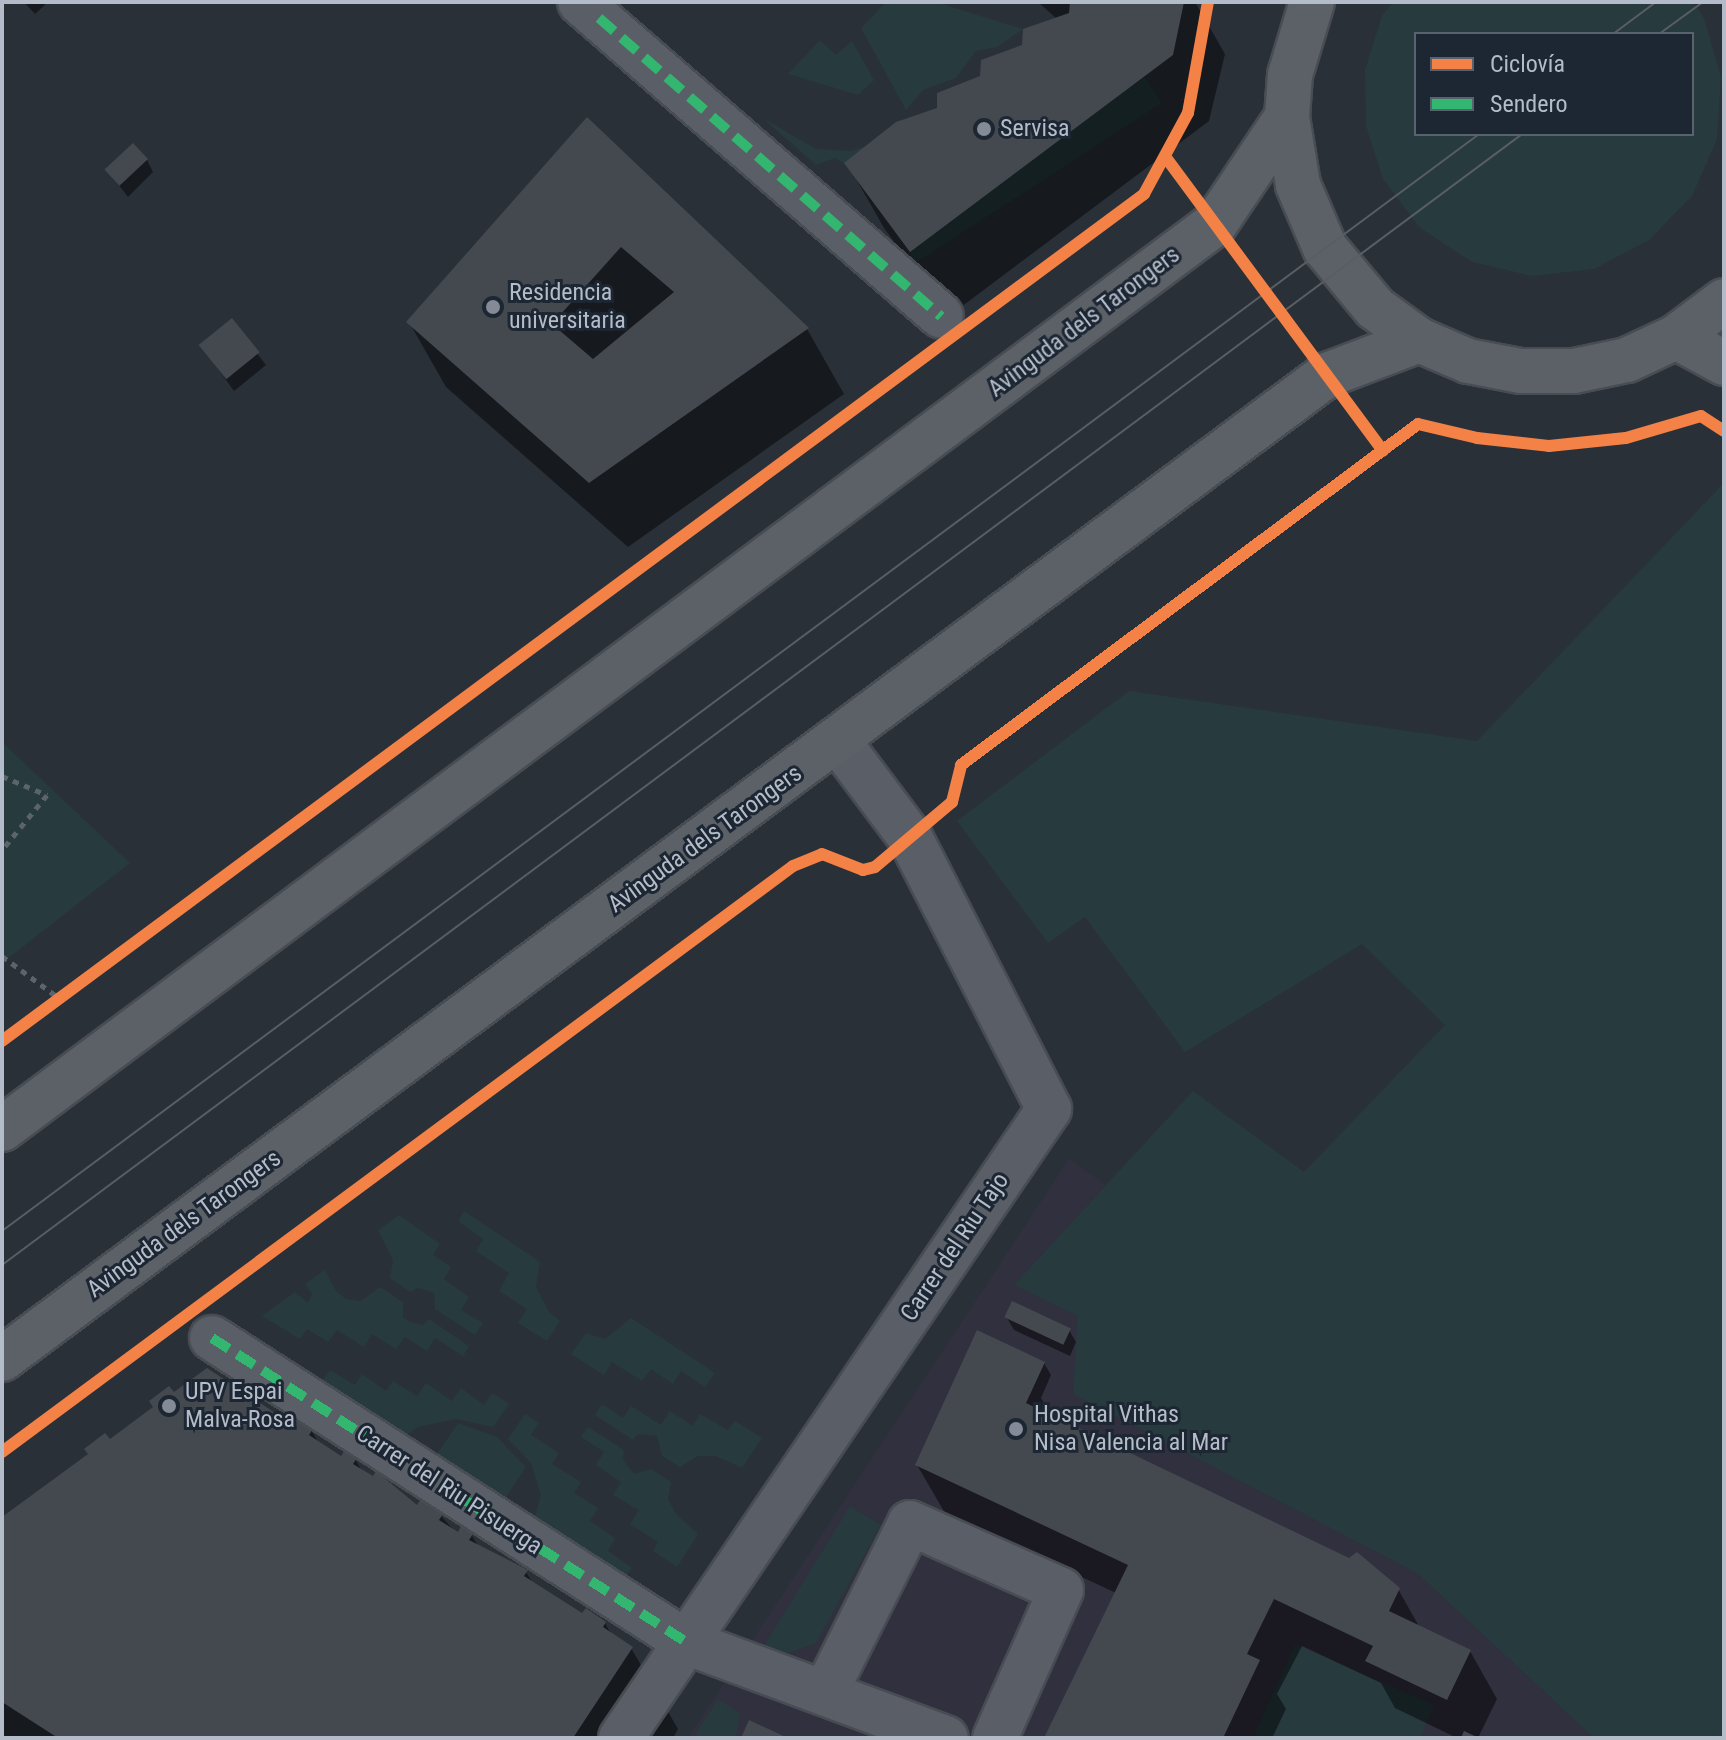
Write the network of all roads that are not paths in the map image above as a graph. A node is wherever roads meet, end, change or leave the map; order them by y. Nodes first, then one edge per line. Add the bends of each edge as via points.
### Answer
1 (1312, 2) edge
2 (597, 7) edge
3 (1287, 117) junction
4 (1724, 301) edge
5 (941, 316) dead end
6 (1676, 337) junction
7 (1419, 340) junction
8 (1724, 363) edge
9 (838, 741) junction
10 (2, 1129) edge
11 (212, 1338) dead end
12 (2, 1359) edge
13 (686, 1642) junction
14 (825, 1693) junction
15 (621, 1738) edge
16 (946, 1738) edge
17 (995, 1738) edge

1 - 3 main road via 1290,75
2 - 5 street
3 - 7 main road via 1298,185 1325,248 1375,308
3 - 10 main road, Avinguda dels Tarongers via 1215,224
4 - 6 main road
6 - 7 main road via 1627,360 1561,371 1521,371 1468,361
6 - 8 main road
7 - 9 main road, Avinguda dels Tarongers via 1327,375
9 - 12 main road, Avinguda dels Tarongers
9 - 13 street, Carrer del Riu Tajo via 910,837 1049,1109
11 - 13 street, Carrer del Riu Pisuerga
13 - 14 street, Carrer del Riu Pisuerga
13 - 15 street, Carrer del Riu Tajo
14 - 16 street, Carrer del Riu Pisuerga
14 - 17 street via 910,1523 1061,1590

